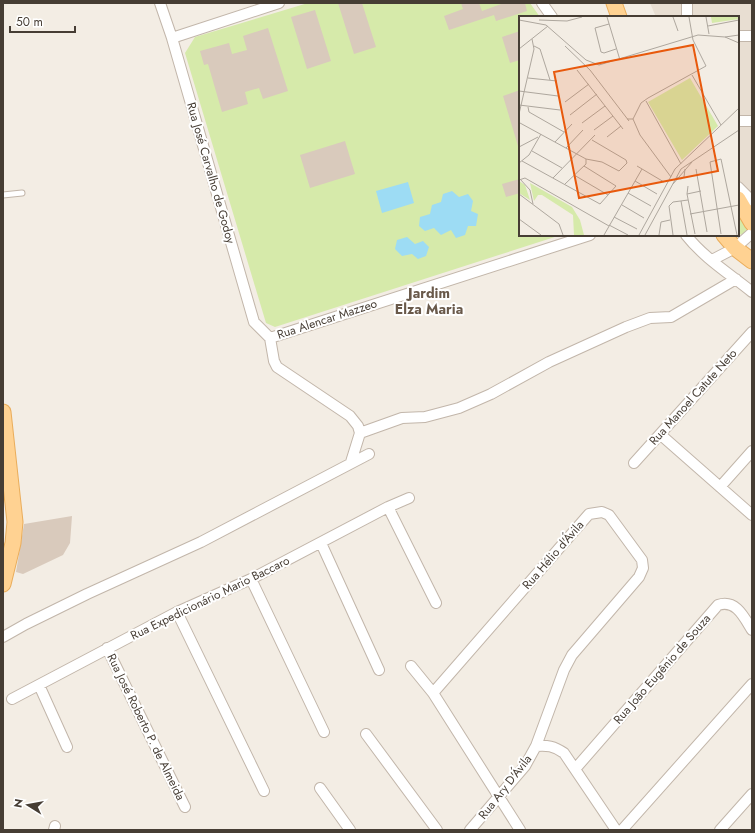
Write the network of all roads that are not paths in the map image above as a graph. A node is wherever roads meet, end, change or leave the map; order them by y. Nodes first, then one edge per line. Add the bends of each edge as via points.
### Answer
1 (160, 3) edge
2 (279, 3) edge
3 (542, 3) edge
4 (614, 3) edge
5 (688, 3) edge
6 (551, 16) edge
7 (619, 16) edge
8 (687, 16) edge
9 (739, 36) edge
10 (752, 36) edge
11 (172, 38) junction
12 (739, 121) edge
13 (752, 121) edge
14 (739, 186) edge
15 (739, 187) edge
16 (752, 187) edge
17 (22, 193) dead end
18 (3, 195) edge
19 (739, 201) edge
20 (752, 201) edge
21 (752, 223) edge
22 (752, 233) edge
23 (587, 236) edge
24 (687, 236) edge
25 (725, 236) edge
26 (735, 248) junction
27 (712, 260) junction
28 (752, 261) edge
29 (736, 279) junction
30 (752, 292) edge
31 (752, 332) edge
32 (270, 338) junction
33 (3, 412) edge
34 (360, 433) junction
35 (660, 435) junction
36 (5, 440) edge
37 (752, 451) edge
38 (369, 454) dead end
39 (351, 462) junction
40 (634, 463) dead end
41 (720, 487) junction
42 (409, 498) dead end
43 (388, 507) junction
44 (752, 515) edge
45 (321, 543) junction
46 (251, 579) junction
47 (3, 584) edge
48 (436, 603) dead end
49 (177, 612) junction
50 (752, 630) edge
51 (3, 637) edge
52 (107, 648) junction
53 (411, 666) dead end
54 (379, 670) dead end
55 (752, 684) edge
56 (38, 685) junction
57 (433, 693) junction
58 (12, 699) dead end
59 (324, 732) dead end
60 (366, 734) dead end
61 (536, 746) junction
62 (67, 748) dead end
63 (576, 768) junction
64 (320, 788) dead end
65 (264, 791) dead end
66 (752, 794) edge
67 (500, 797) junction
68 (185, 807) dead end
69 (350, 830) edge
70 (437, 830) edge
71 (470, 830) edge
72 (520, 830) edge
73 (616, 830) edge
74 (622, 830) edge
75 (720, 830) edge

1 - 11 street, Rua José Carvalho de Godoy
2 - 11 street
3 - 6 street
4 - 7 main road
5 - 8 street
9 - 10 street
11 - 32 street, Rua José Carvalho de Godoy via 254,322
12 - 13 street
14 - 16 street
15 - 20 street
17 - 18 lane
19 - 21 main road
22 - 26 street
23 - 32 street, Rua Alencar Mazzeo
24 - 27 street
25 - 26 main road
26 - 27 street
26 - 28 main road
27 - 29 street
29 - 30 street
29 - 34 street via 671,317 650,318 626,327 548,362 491,394 459,408 425,417 402,418
31 - 35 street, Rua Manoel Catute Neto
32 - 34 street via 277,367 350,416
33 - 36 main road
34 - 39 street
35 - 40 street, Rua Manoel Catute Neto
35 - 41 street
36 - 47 main road via 15,522 12,550
37 - 41 street
38 - 39 street
39 - 51 street via 201,542 87,594
41 - 44 street
42 - 43 street, Rua Expedicionário Mario Baccaro
43 - 45 street, Rua Expedicionário Mario Baccaro
43 - 48 street
45 - 46 street, Rua Expedicionário Mario Baccaro
45 - 54 street
46 - 49 street, Rua Expedicionário Mario Baccaro
46 - 59 street
49 - 52 street, Rua Expedicionário Mario Baccaro
49 - 65 street
50 - 63 street, Rua João Eugênio de Souza via 733,605 718,605
52 - 56 street, Rua Expedicionário Mario Baccaro
52 - 68 street, Rua José Roberto P. de Almeida
53 - 57 street
55 - 74 street
56 - 58 street, Rua Expedicionário Mario Baccaro
56 - 62 street
57 - 61 street, Rua Hélio d'Ávila via 588,514 602,512 609,515 642,560 643,568 639,577 572,655
57 - 67 street
60 - 70 street
61 - 63 street, Rua Ary D'Ávila via 556,747
61 - 67 street, Rua Ary D'Ávila via 525,766
63 - 73 street, Rua Ary D'Ávila
64 - 69 street
66 - 75 street
67 - 71 street, Rua Ary D'Ávila
67 - 72 street

